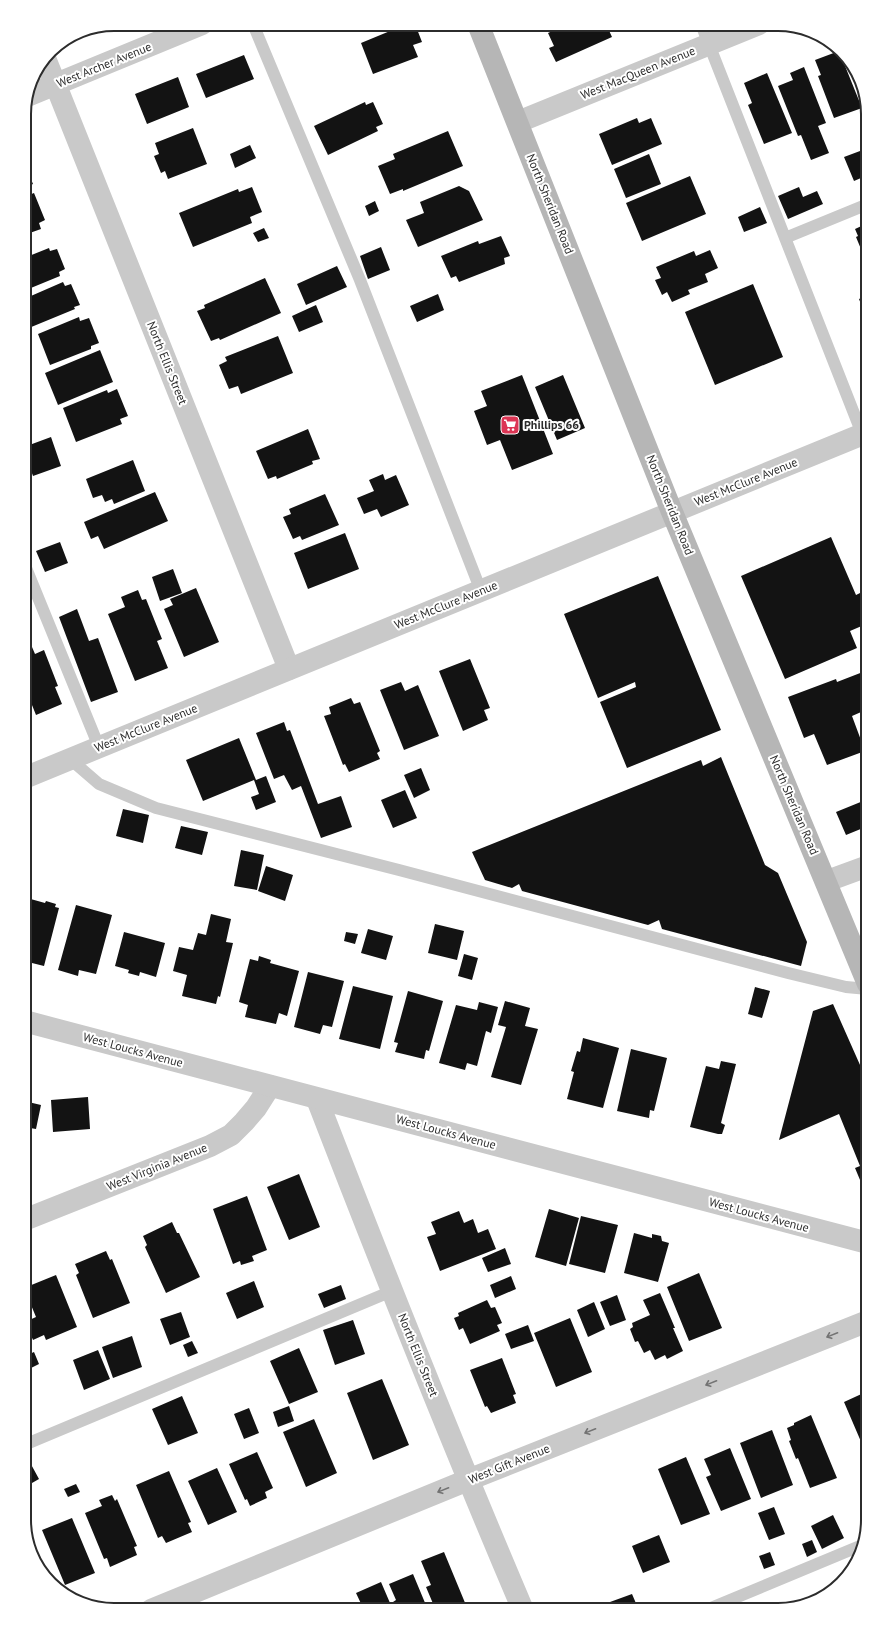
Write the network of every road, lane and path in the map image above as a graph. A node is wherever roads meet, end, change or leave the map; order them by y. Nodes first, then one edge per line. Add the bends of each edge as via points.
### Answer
1 (185, 31) edge
2 (256, 31) edge
3 (481, 31) edge
4 (703, 31) edge
5 (742, 31) edge
6 (708, 45) junction
7 (47, 64) edge
8 (56, 84) junction
9 (34, 93) edge
10 (518, 122) junction
11 (861, 207) edge
12 (785, 238) junction
13 (861, 426) edge
14 (861, 440) edge
15 (672, 512) junction
16 (31, 580) edge
17 (481, 590) junction
18 (289, 668) junction
19 (99, 747) junction
20 (70, 759) junction
21 (31, 775) edge
22 (861, 869) edge
23 (827, 881) junction
24 (861, 966) edge
25 (861, 988) edge
26 (31, 1023) edge
27 (270, 1086) junction
28 (317, 1099) junction
29 (31, 1217) edge
30 (861, 1241) edge
31 (392, 1291) junction
32 (861, 1324) edge
33 (31, 1442) edge
34 (468, 1480) junction
35 (857, 1547) edge
36 (168, 1603) edge
37 (520, 1603) edge
38 (723, 1603) edge

1 - 8 street, West Archer Avenue
2 - 17 lane via 360,280
3 - 10 main road, North Sheridan Road
4 - 6 lane
5 - 6 street, West MacQueen Avenue
6 - 10 street, West MacQueen Avenue
6 - 12 lane
7 - 8 street, North Ellis Street
8 - 9 street, West Archer Avenue
8 - 18 street, North Ellis Street
10 - 15 main road, North Sheridan Road
11 - 12 lane
12 - 13 lane
14 - 15 street, West McClure Avenue
15 - 17 street, West McClure Avenue
15 - 23 main road, North Sheridan Road
16 - 19 lane
17 - 18 street, West McClure Avenue
18 - 19 street, West McClure Avenue
19 - 20 street, West McClure Avenue
20 - 21 street, West McClure Avenue
20 - 25 lane via 99,784 156,808 788,973
22 - 23 street
23 - 24 main road, North Sheridan Road
26 - 27 street, West Loucks Avenue
27 - 28 street, West Loucks Avenue
27 - 29 street, West Virginia Avenue via 256,1108 231,1135 210,1146
28 - 30 street, West Loucks Avenue
28 - 31 street, North Ellis Street
31 - 33 lane
31 - 34 street, North Ellis Street
32 -> 34 street, West Gift Avenue
34 -> 36 street, West Gift Avenue
34 - 37 street, North Ellis Street
35 - 38 lane

